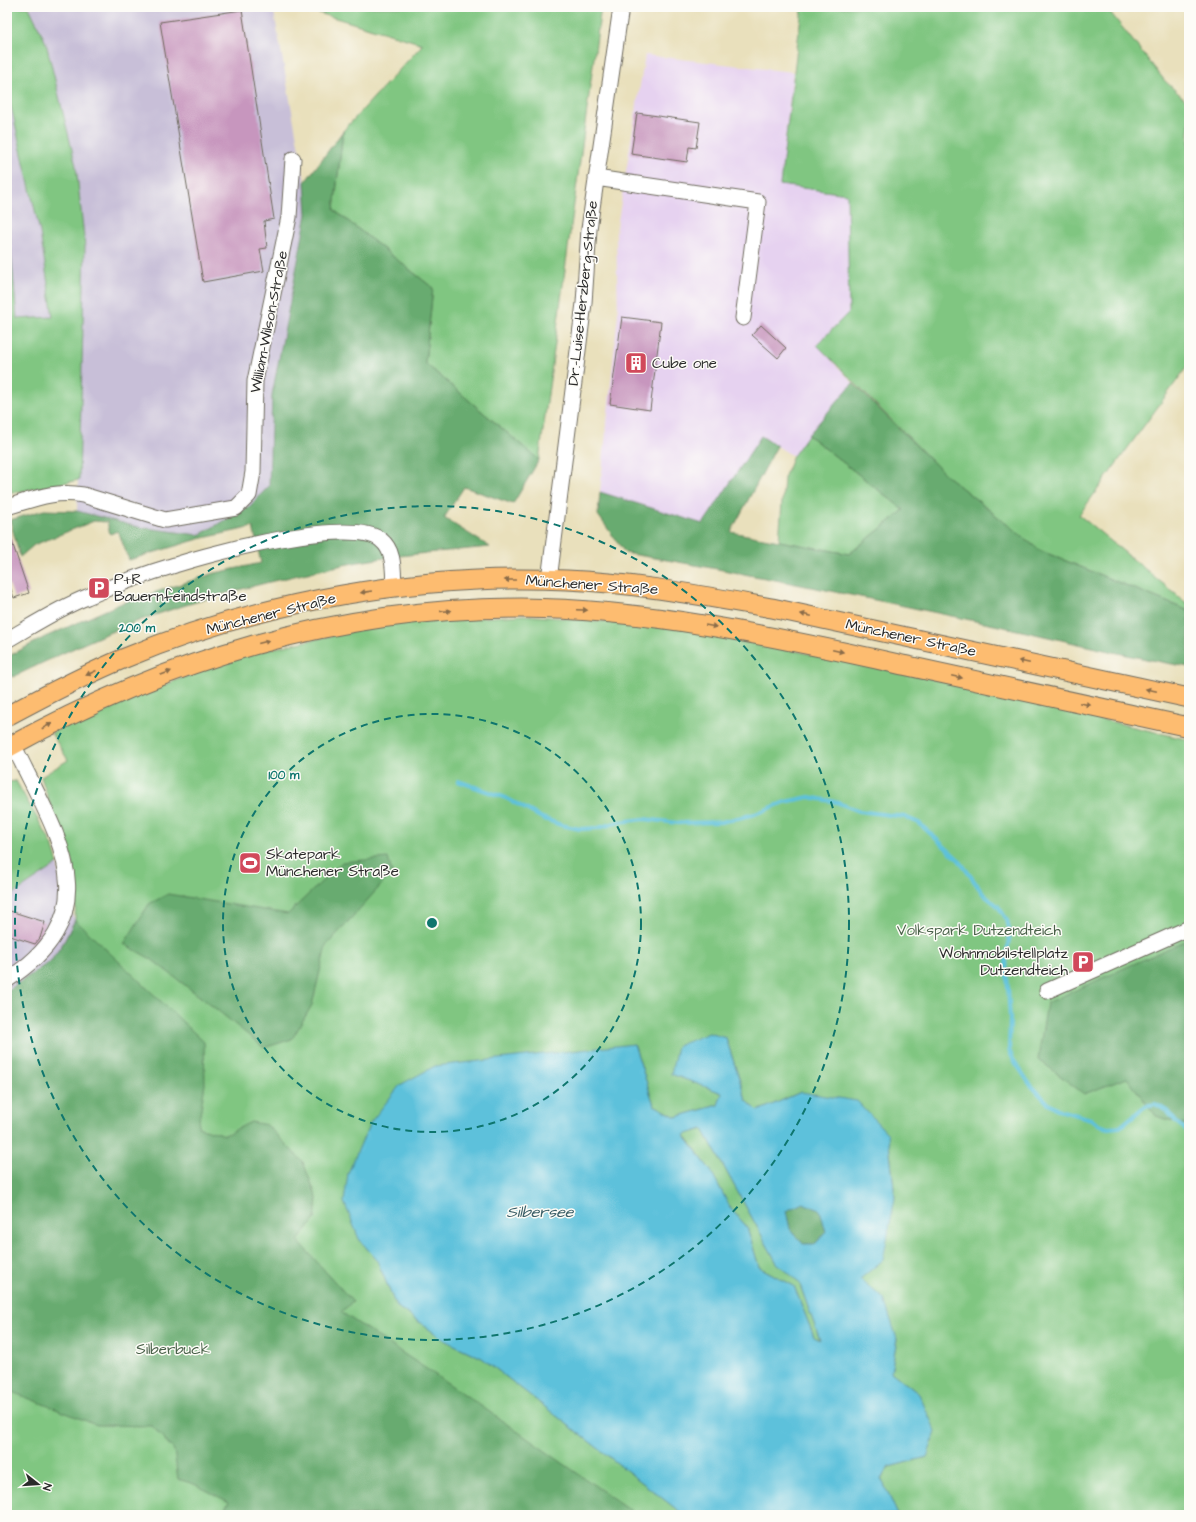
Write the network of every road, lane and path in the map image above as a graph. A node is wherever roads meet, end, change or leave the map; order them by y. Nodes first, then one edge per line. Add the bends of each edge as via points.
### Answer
1 (621, 7) edge
2 (293, 159) dead end
3 (596, 178) junction
4 (743, 318) dead end
5 (7, 508) edge
6 (549, 580) junction
7 (394, 588) junction
8 (543, 609) junction
9 (7, 640) edge
10 (127, 657) junction
11 (127, 688) junction
12 (1189, 698) edge
13 (7, 716) edge
14 (1189, 727) edge
15 (9, 741) edge
16 (1189, 928) edge
17 (7, 980) edge
18 (1047, 991) dead end

1 - 3 street, Dr.-Luise-Herzberg-Straße
2 - 5 street, William-Wilson-Straße via 289,216 255,381 253,472 249,495 236,508 165,520 70,492 54,493
3 - 4 street via 758,202
3 - 6 street, Dr.-Luise-Herzberg-Straße via 589,229 584,303
6 -> 7 main road, Münchener Straße via 464,581
6 - 8 main road
12 -> 6 main road, Münchener Straße via 764,607 652,588
7 - 9 street via 390,550 381,539 366,533 336,532 304,536 225,551 120,584 55,612
7 -> 10 main road, Münchener Straße via 264,613 215,626
11 -> 8 main road, Münchener Straße via 226,652 323,628 437,612
8 -> 14 main road, Münchener Straße via 632,614 731,629
10 - 11 main road via 120,677
10 -> 13 main road, Münchener Straße via 69,683
15 -> 11 main road, Münchener Straße
15 - 17 street via 57,836 67,874 67,888 63,917 51,942 34,960
16 - 18 street

